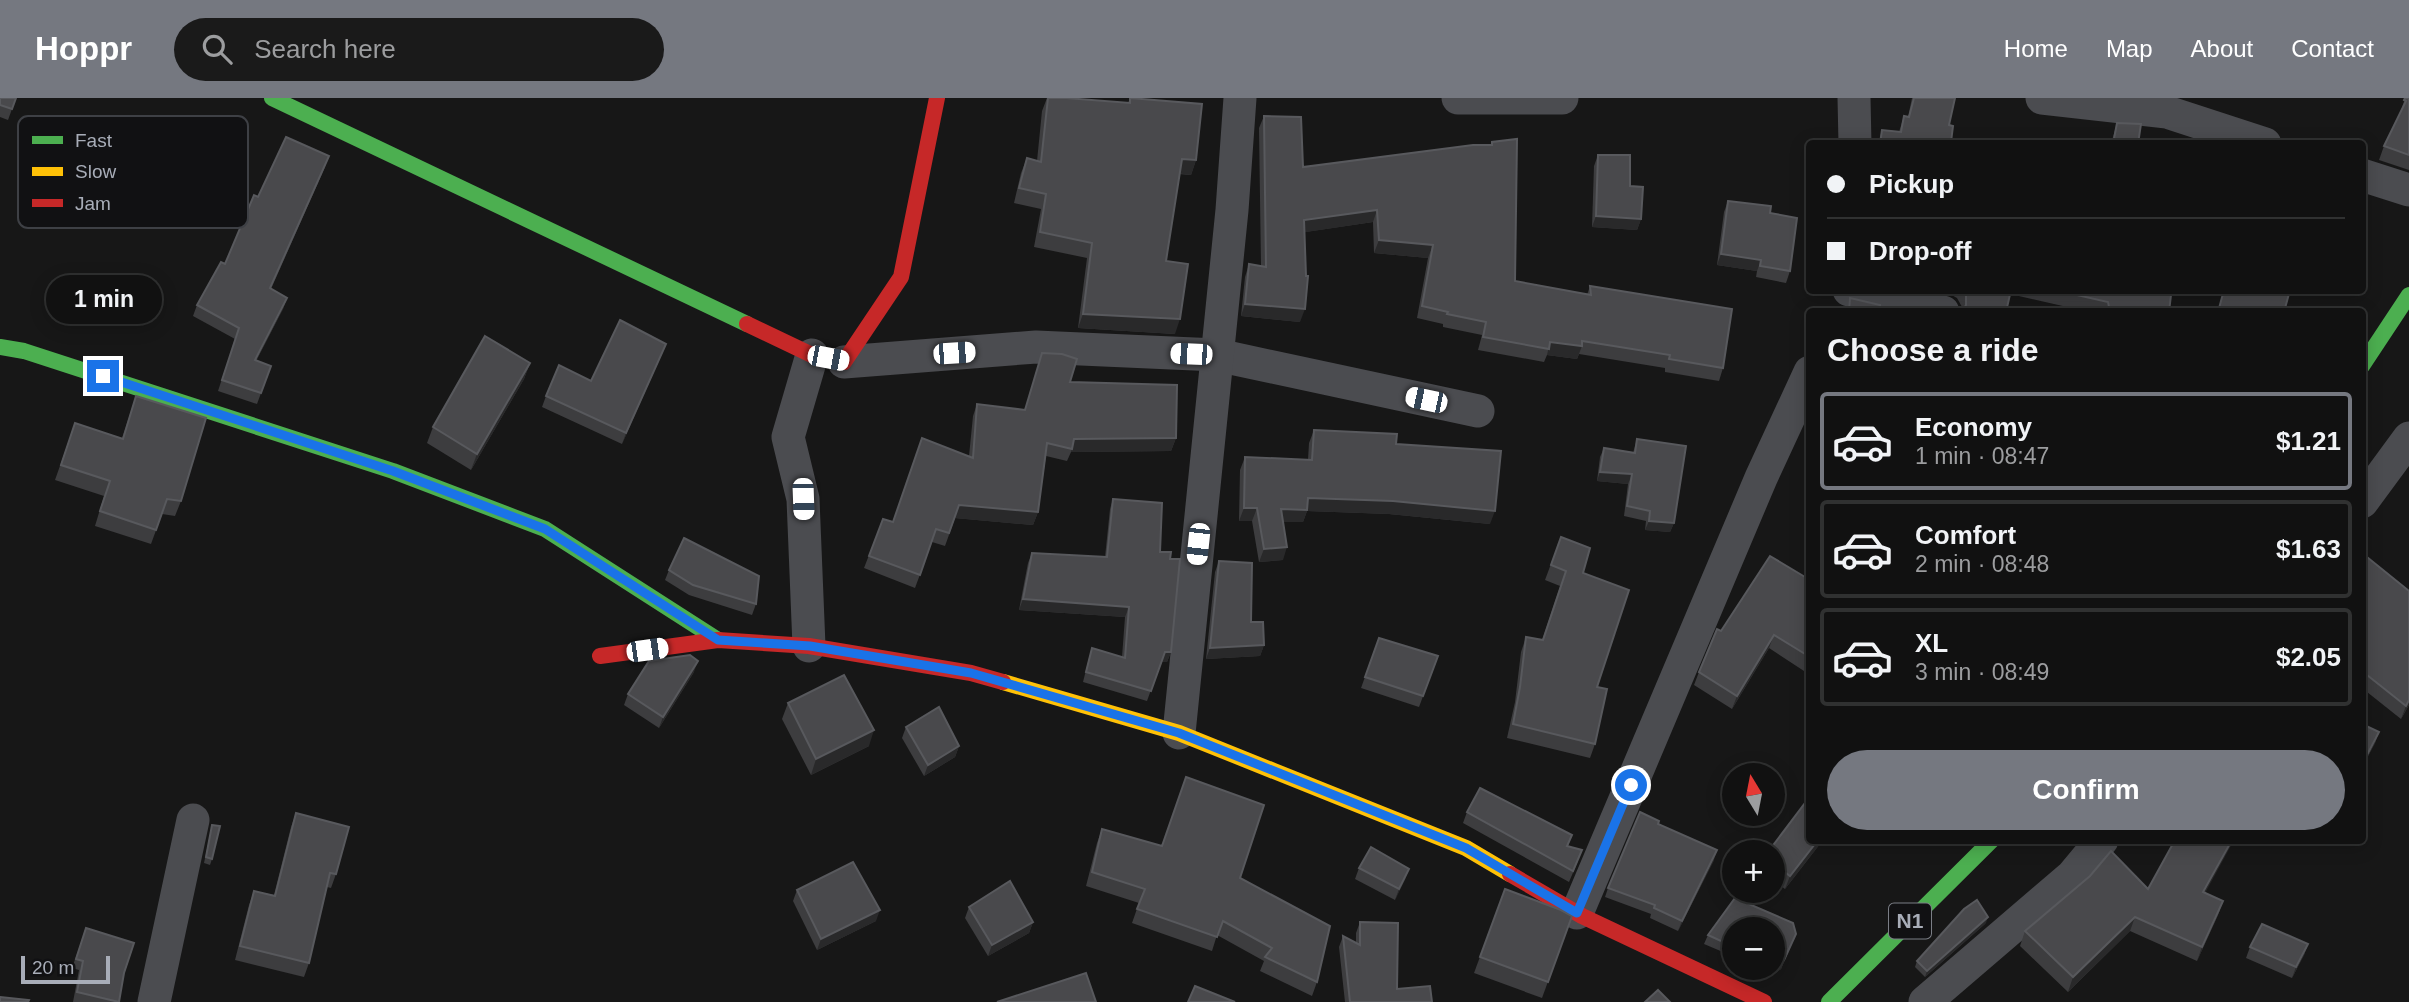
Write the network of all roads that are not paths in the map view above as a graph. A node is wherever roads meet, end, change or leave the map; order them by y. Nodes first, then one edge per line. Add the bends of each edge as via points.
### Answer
1 (272, 98) edge
2 (937, 98) edge
3 (1240, 98) edge
4 (1458, 98) edge
5 (1854, 98) edge
6 (2042, 98) edge
7 (1548, 99) edge
8 (2171, 105) edge
9 (1856, 140) edge
10 (2254, 140) edge
11 (2366, 176) edge
12 (2409, 190) edge
13 (1865, 294) edge
14 (2409, 295) edge
15 (1926, 308) edge
16 (0, 347) edge
17 (812, 355) junction
18 (1217, 355) junction
19 (2366, 360) edge
20 (844, 362) junction
21 (1806, 381) edge
22 (1478, 411) dead end
23 (2409, 439) edge
24 (2366, 497) edge
25 (718, 640) junction
26 (810, 646) junction
27 (600, 656) dead end
28 (1179, 733) junction
29 (193, 820) dead end
30 (1988, 844) edge
31 (2099, 844) edge
32 (1577, 913) junction
33 (154, 1002) edge
34 (1764, 1002) edge
35 (1829, 1002) edge
36 (1925, 1002) edge

1 - 17 main road
2 - 20 main road via 901,276
3 - 18 street
4 - 7 street
5 - 9 street
6 - 8 street
8 - 10 street
11 - 12 street
13 - 15 street
14 - 19 main road
16 - 25 main road via 393,471 545,529
17 - 20 main road
17 - 26 street via 788,437 803,499
18 - 20 street via 1036,347
18 - 22 street
18 - 28 street
21 - 32 street
23 - 24 street
25 - 26 main road
25 - 27 main road
26 - 28 main road via 971,673
28 - 32 main road via 1466,848
29 - 33 street
30 - 35 main road, N1
31 - 36 street via 2072,876
32 - 34 main road

